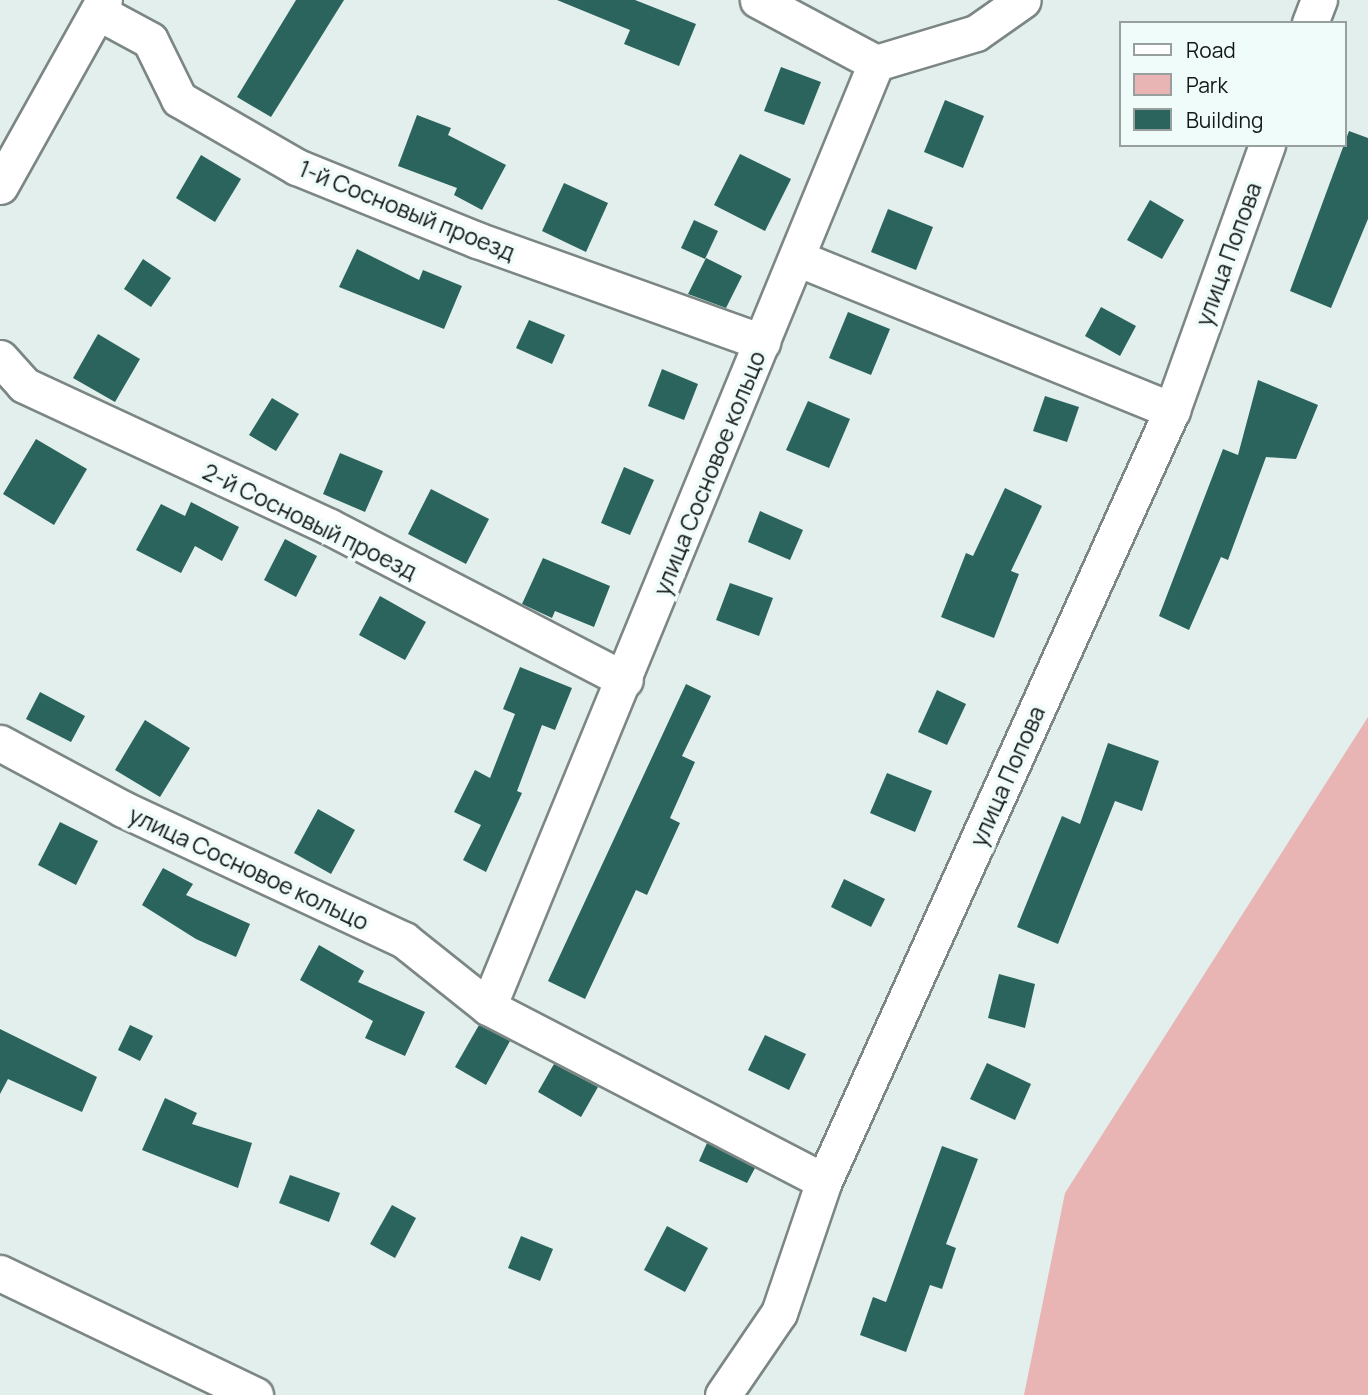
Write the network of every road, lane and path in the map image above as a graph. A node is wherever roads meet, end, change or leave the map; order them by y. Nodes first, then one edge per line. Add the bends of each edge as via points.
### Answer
1 (758, 0) edge
2 (1023, 0) edge
3 (1319, 0) edge
4 (101, 6) edge
5 (1311, 21) edge
6 (876, 63) junction
7 (1266, 147) edge
8 (0, 186) edge
9 (796, 258) junction
10 (762, 342) junction
11 (0, 358) edge
12 (1172, 410) junction
13 (625, 680) junction
14 (0, 743) edge
15 (488, 1007) junction
16 (824, 1181) junction
17 (0, 1273) edge
18 (255, 1395) edge
19 (723, 1395) edge

1 - 6 street
2 - 6 street via 976,33
3 - 5 street
4 - 8 street
4 - 10 street, 1-й Сосновый проезд via 150,40 179,99 297,167 477,240
6 - 9 street, улица Сосновое кольцо
7 - 12 street, улица Попова
9 - 10 street, улица Сосновое кольцо
9 - 12 street
10 - 13 street, улица Сосновое кольцо
11 - 13 street, 2-й Сосновый проезд via 24,384 330,527
12 - 16 street, улица Попова
13 - 15 street, улица Сосновое кольцо
14 - 15 street, улица Сосновое кольцо via 123,809 404,940
15 - 16 street, улица Сосновое кольцо
16 - 19 street, улица Попова via 779,1313
17 - 18 street

